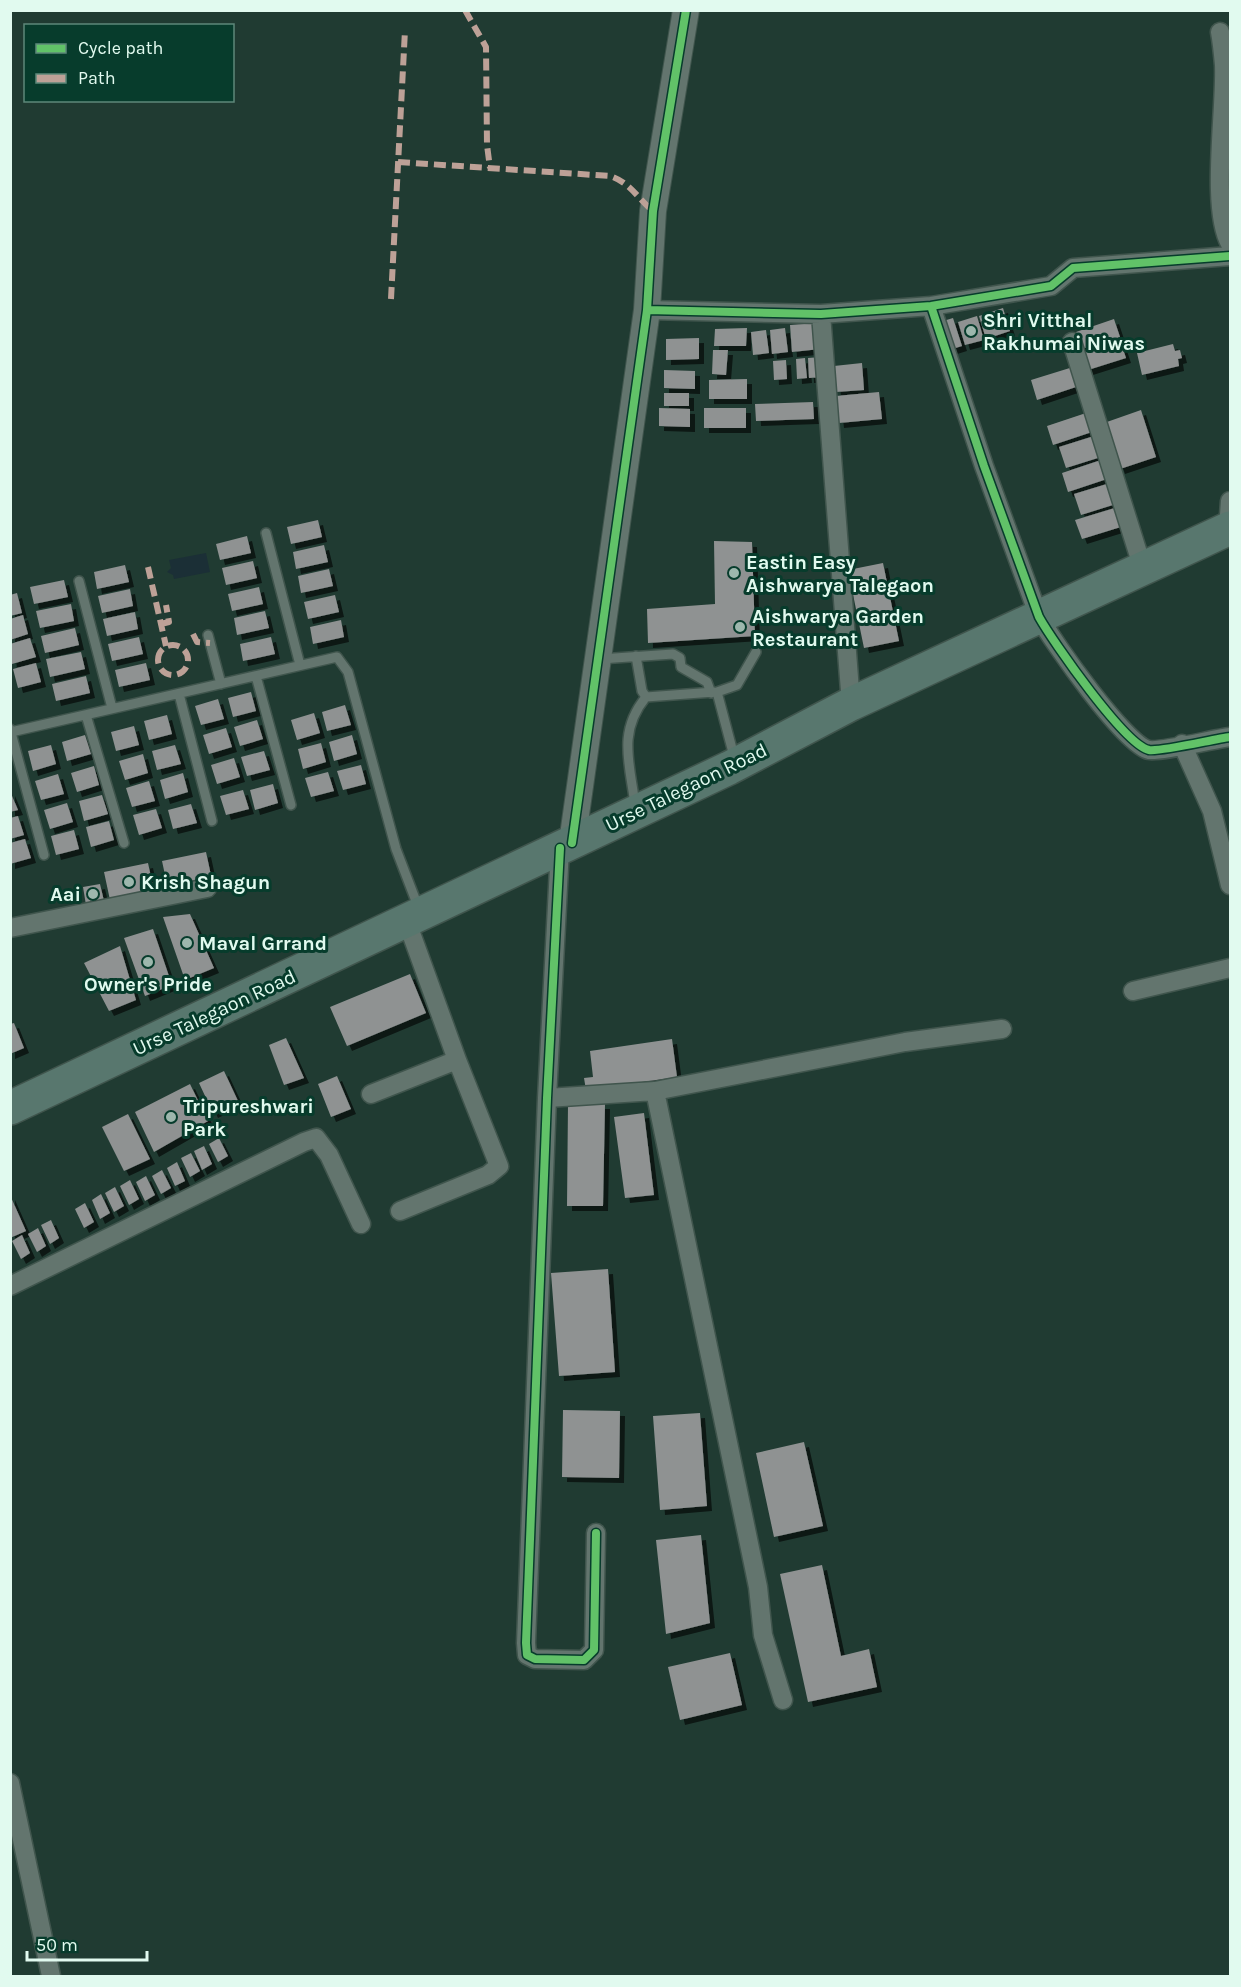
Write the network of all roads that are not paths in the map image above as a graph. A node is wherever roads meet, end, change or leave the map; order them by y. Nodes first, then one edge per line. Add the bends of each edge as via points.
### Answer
1 (686, 10) edge
2 (1220, 32) dead end
3 (1230, 244) edge
4 (1230, 256) edge
5 (931, 306) junction
6 (647, 310) junction
7 (821, 314) junction
8 (1072, 342) dead end
9 (1230, 520) edge
10 (266, 533) dead end
11 (1143, 569) junction
12 (79, 581) dead end
13 (1039, 617) junction
14 (208, 635) dead end
15 (756, 651) dead end
16 (636, 656) junction
17 (598, 659) junction
18 (300, 665) junction
19 (256, 676) junction
20 (220, 684) junction
21 (714, 692) junction
22 (179, 694) junction
23 (646, 697) junction
24 (851, 704) junction
25 (112, 708) junction
26 (86, 715) junction
27 (11, 730) edge
28 (1230, 737) edge
29 (1182, 744) junction
30 (736, 765) junction
31 (291, 805) dead end
32 (636, 812) junction
33 (212, 821) dead end
34 (124, 843) dead end
35 (566, 845) junction
36 (44, 855) dead end
37 (1230, 885) edge
38 (207, 888) dead end
39 (414, 918) junction
40 (10, 928) edge
41 (1230, 968) edge
42 (1133, 991) dead end
43 (1002, 1029) dead end
44 (457, 1060) junction
45 (655, 1091) junction
46 (371, 1094) dead end
47 (547, 1098) junction
48 (10, 1108) edge
49 (400, 1211) dead end
50 (361, 1224) dead end
51 (10, 1286) edge
52 (596, 1533) dead end
53 (783, 1700) dead end
54 (10, 1783) edge
55 (51, 1977) edge

1 - 6 street via 653,211
2 - 3 street via 1224,66 1221,169 1224,224
4 - 5 street via 1073,268 1051,286
5 - 7 street
5 - 13 street
6 - 7 street
6 - 17 street
7 - 24 street
8 - 11 street
9 - 11 highway, Urse Talegaon Road
10 - 18 lane
11 - 13 highway, Urse Talegaon Road
12 - 25 lane
13 - 24 highway, Urse Talegaon Road
13 - 29 street via 1102,706 1138,745 1154,750
14 - 20 lane
15 - 21 lane via 737,685
16 - 17 lane
16 - 21 lane via 673,654 680,658 681,667 707,682
16 - 23 lane
17 - 35 street
18 - 19 lane
18 - 39 lane via 337,657 344,664
19 - 20 lane
19 - 31 lane
20 - 22 lane
21 - 23 lane
21 - 30 lane
22 - 25 lane
22 - 33 lane
23 - 32 lane via 633,712 628,728
24 - 30 highway, Urse Talegaon Road
25 - 26 lane
26 - 27 lane
26 - 34 lane
27 - 36 lane
28 - 29 street
29 - 37 street via 1212,811
30 - 32 highway, Urse Talegaon Road
32 - 35 highway, Urse Talegaon Road
35 - 39 highway, Urse Talegaon Road
35 - 47 street
38 - 40 street
39 - 44 street
39 - 48 highway, Urse Talegaon Road
41 - 42 street
43 - 45 street via 905,1042
44 - 46 street
44 - 49 street via 500,1166
45 - 47 street
45 - 53 street via 758,1587 764,1635
47 - 52 street via 527,1655 535,1659 584,1660 594,1650
50 - 51 street via 329,1155 316,1138
54 - 55 street

